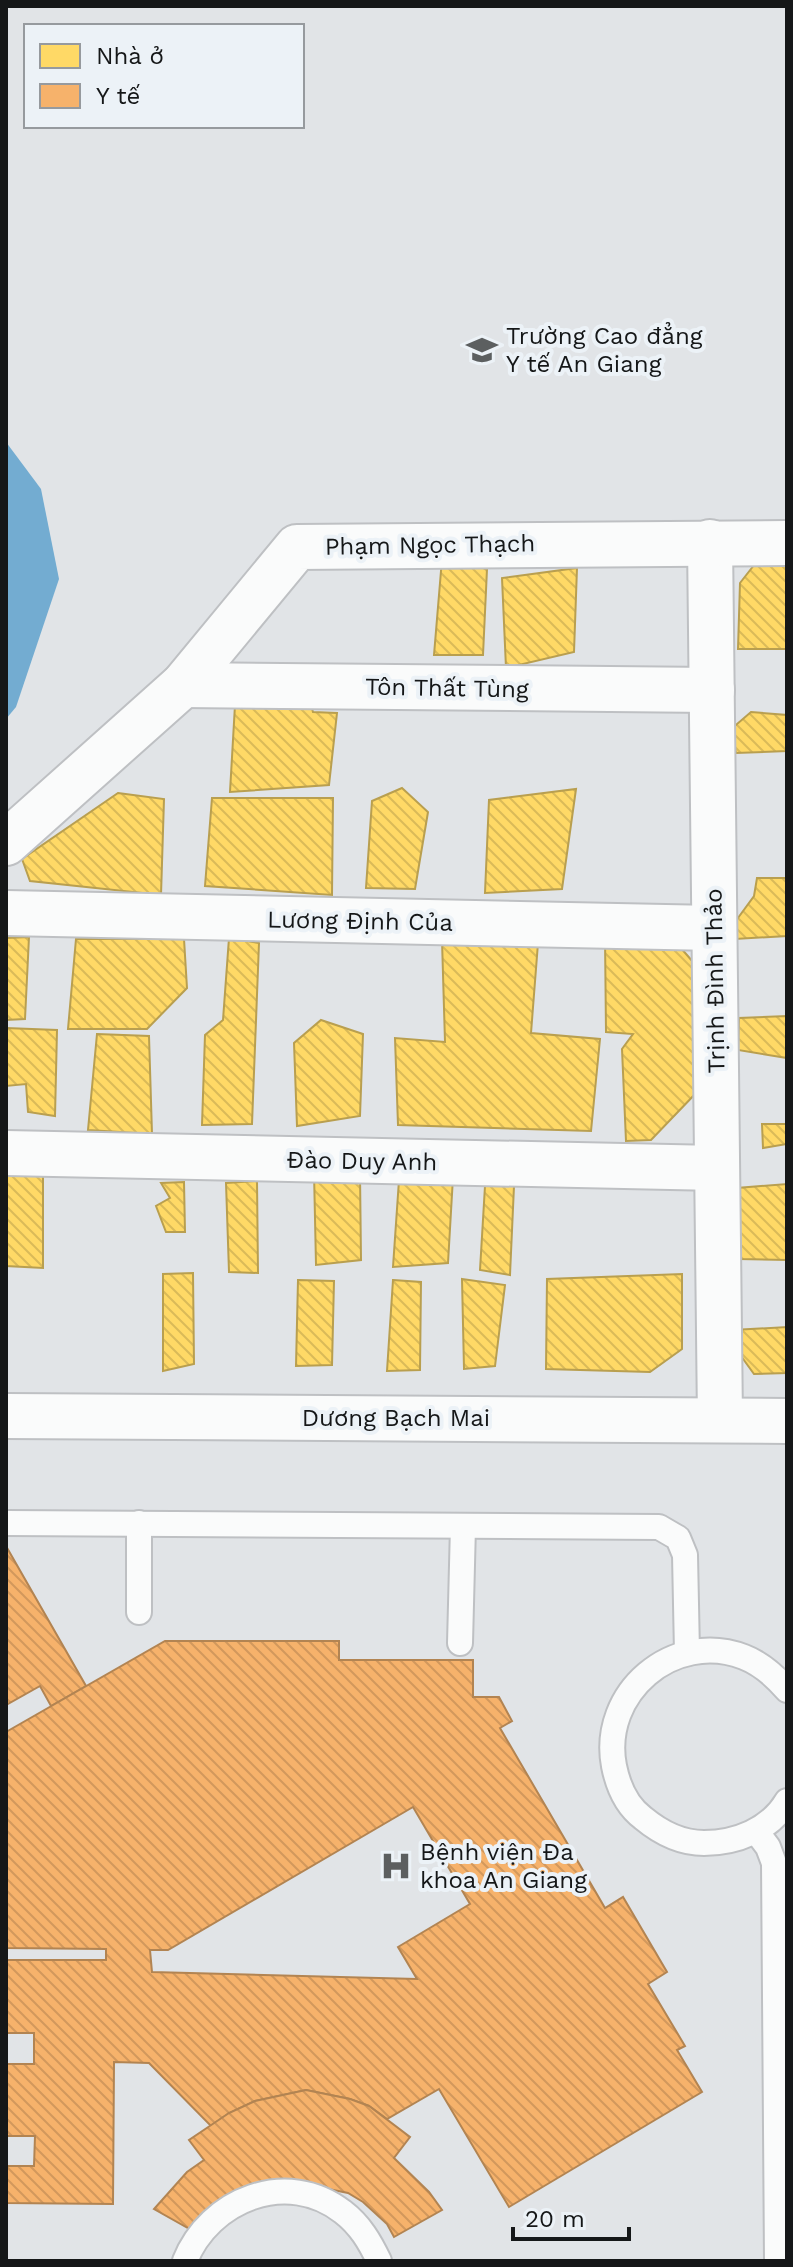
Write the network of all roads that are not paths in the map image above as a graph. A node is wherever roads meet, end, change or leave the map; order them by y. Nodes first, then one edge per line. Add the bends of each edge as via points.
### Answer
1 (710, 542) junction
2 (787, 543) edge
3 (183, 685) junction
4 (712, 690) junction
5 (6, 843) edge
6 (6, 913) edge
7 (714, 928) junction
8 (6, 1153) edge
9 (717, 1168) junction
10 (6, 1416) edge
11 (720, 1420) junction
12 (787, 1421) edge
13 (6, 1523) edge
14 (139, 1523) junction
15 (463, 1526) junction
16 (139, 1612) dead end
17 (460, 1643) dead end
18 (687, 1653) junction
19 (787, 1690) edge
20 (787, 1801) edge
21 (756, 1831) junction
22 (185, 2261) edge
23 (379, 2261) edge
24 (777, 2261) edge

1 - 2 street, Phạm Ngọc Thạch
1 - 3 street, Phạm Ngọc Thạch via 297,547
1 - 4 street, Trịnh Đình Thảo
3 - 4 street, Tôn Thất Tùng
3 - 5 street, Phạm Ngọc Thạch
4 - 7 street, Trịnh Đình Thảo
6 - 7 street, Lương Định Của
7 - 9 street, Trịnh Đình Thảo
8 - 9 street, Đào Duy Anh
9 - 11 street, Trịnh Đình Thảo
10 - 11 street, Dương Bạch Mai
11 - 12 street, Dương Bạch Mai
13 - 14 lane
14 - 15 lane
14 - 16 lane
15 - 17 lane
15 - 18 lane via 659,1527 678,1538 685,1555
18 - 19 lane via 716,1650 745,1657
18 - 21 lane via 648,1673 632,1688 616,1717 611,1750 617,1783 635,1811 670,1836 691,1843 725,1843
20 - 21 lane
21 - 24 lane via 774,1863
22 - 23 lane via 193,2241 215,2216 244,2198 278,2192 312,2196 342,2210 366,2235

